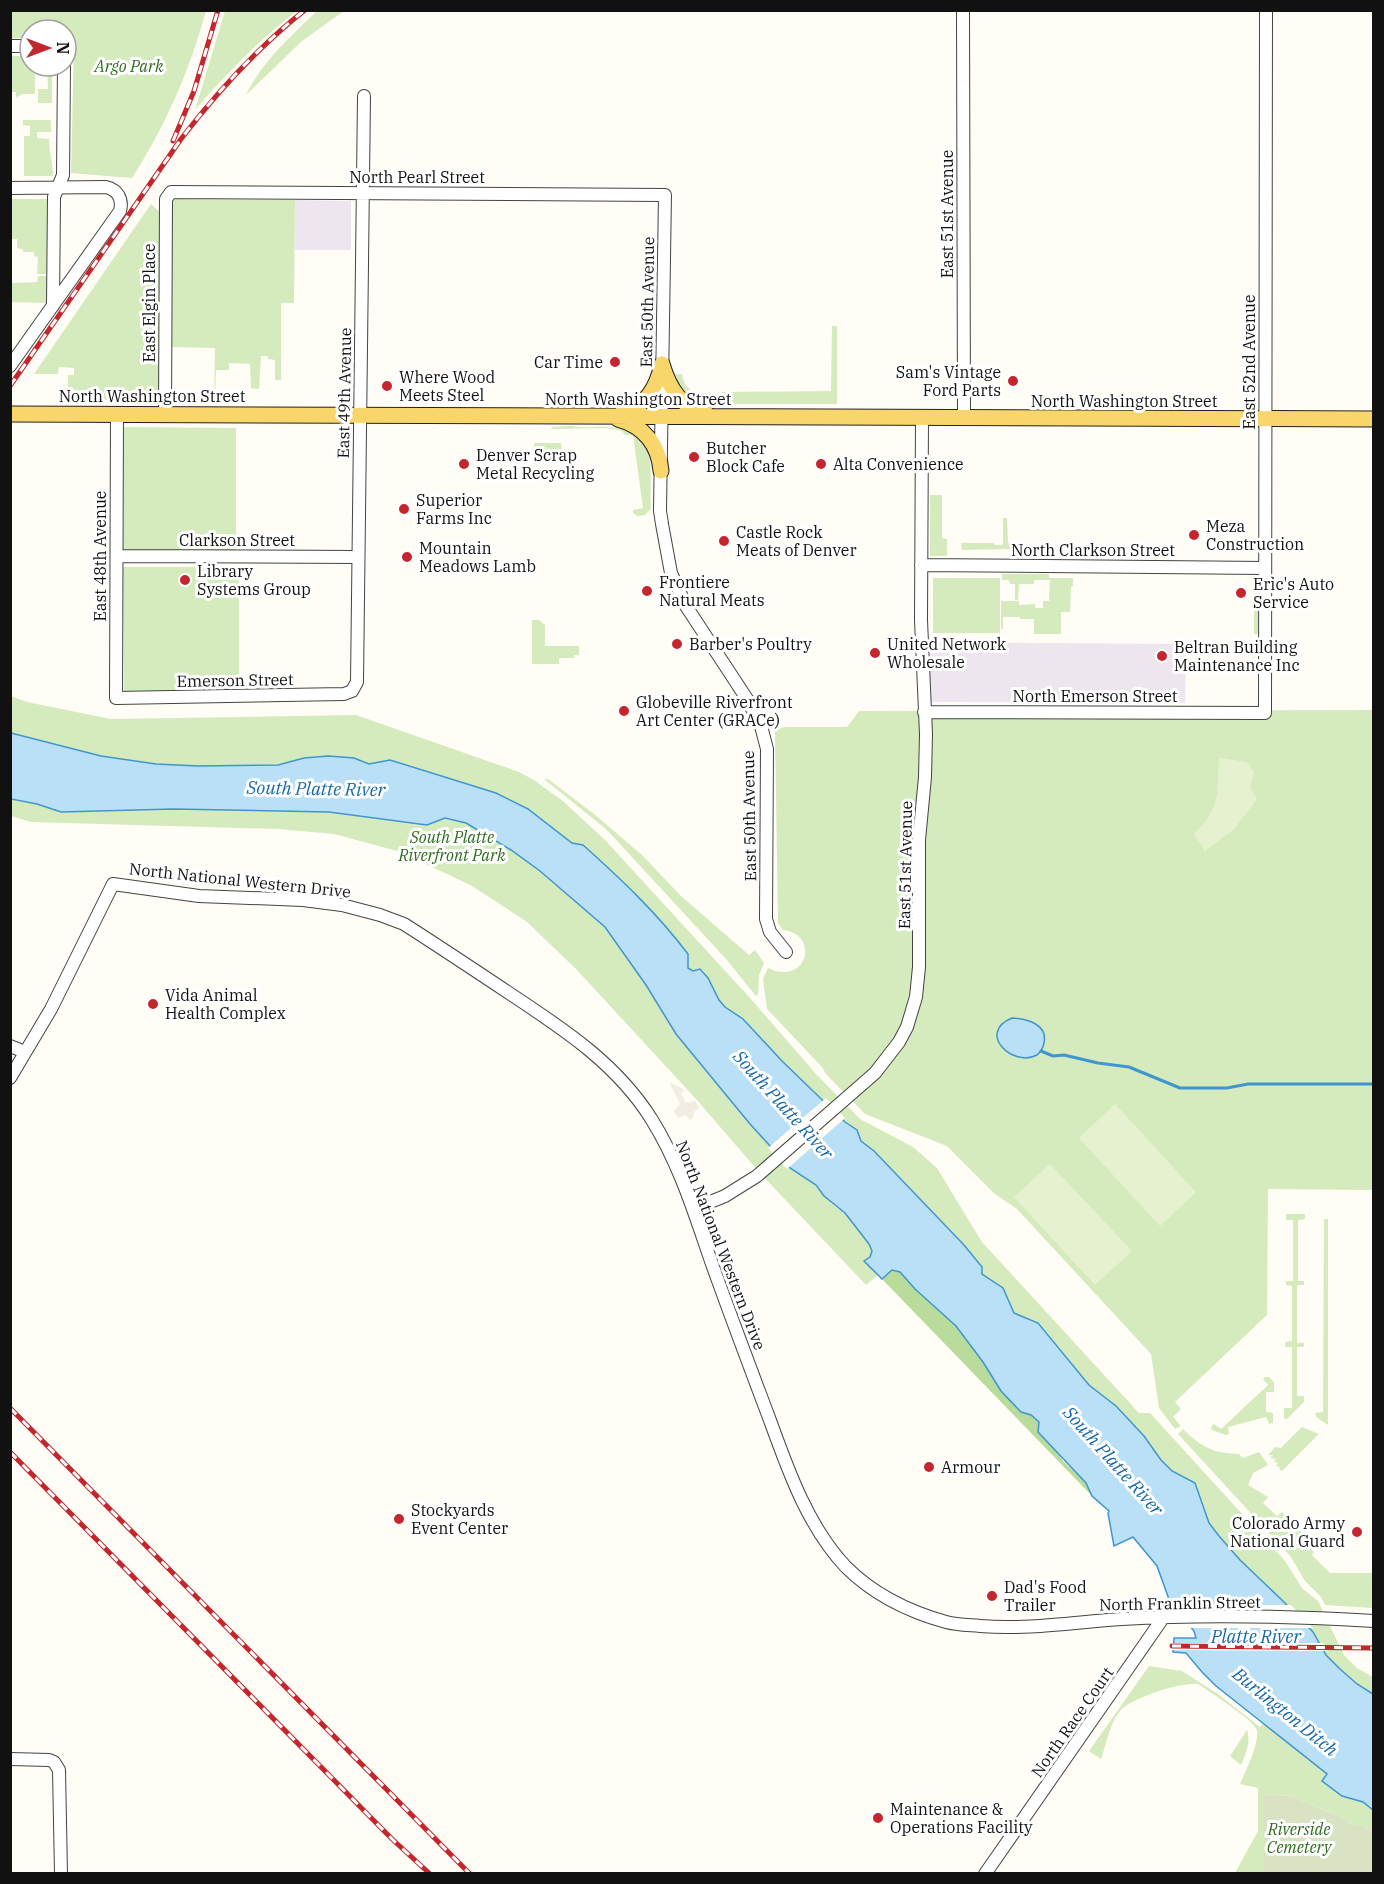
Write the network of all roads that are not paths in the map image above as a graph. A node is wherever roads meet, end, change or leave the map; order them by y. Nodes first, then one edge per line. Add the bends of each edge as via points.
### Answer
1 (963, 10) edge
2 (1266, 10) edge
3 (64, 78) edge
4 (364, 96) dead end
5 (10, 188) edge
6 (58, 188) junction
7 (169, 193) joint
8 (363, 193) junction
9 (665, 195) joint
10 (53, 307) junction
11 (662, 364) junction
12 (10, 366) edge
13 (10, 414) edge
14 (117, 414) junction
15 (165, 414) junction
16 (360, 415) junction
17 (610, 417) junction
18 (661, 417) junction
19 (722, 417) junction
20 (922, 418) junction
21 (964, 418) junction
22 (1265, 419) junction
23 (1374, 419) edge
24 (661, 471) junction
25 (117, 556) junction
26 (358, 557) junction
27 (921, 565) junction
28 (1265, 568) junction
29 (354, 689) joint
30 (116, 698) joint
31 (924, 712) junction
32 (1265, 713) joint
33 (786, 952) dead end
34 (10, 1046) edge
35 (25, 1052) junction
36 (10, 1078) edge
37 (693, 1209) junction
38 (1163, 1618) junction
39 (1374, 1621) edge
40 (951, 1624) joint
41 (10, 1759) edge
42 (61, 1874) edge
43 (985, 1874) edge

1 - 21 street, East 51st Avenue
2 - 22 street, East 52nd Avenue
3 - 6 street via 63,175
4 - 8 street, East 49th Avenue
5 - 6 street
6 - 10 street via 54,197
6 - 10 street via 111,189 119,195 121,206
7 - 8 street, North Pearl Street
7 - 15 street, East Elgin Place
8 - 9 street, North Pearl Street
8 - 16 street, East 49th Avenue
9 - 11 street, East 50th Avenue
10 - 12 street
11 - 17 main road via 657,383 646,400 630,411
11 - 18 street, East 50th Avenue
11 - 19 main road via 679,399 697,410
13 - 14 main road, North Washington Street
14 - 15 main road, North Washington Street
14 - 25 street, East 48th Avenue
15 - 16 main road, North Washington Street
16 - 17 main road, North Washington Street
16 - 26 street, East 49th Avenue
17 - 18 main road, North Washington Street
17 - 24 main road via 631,423 645,433 656,451
18 - 19 main road, North Washington Street
18 - 24 street, East 50th Avenue
19 - 20 main road, North Washington Street
20 - 21 main road, North Washington Street
20 - 27 street, East 51st Avenue
21 - 22 main road, North Washington Street
22 - 23 main road, North Washington Street
22 - 28 street, East 52nd Avenue
24 - 33 street, East 50th Avenue via 660,511 672,573 686,606 747,699 767,749 766,920
25 - 26 street, Clarkson Street
25 - 30 street, East 48th Avenue
26 - 29 street, East 49th Avenue
27 - 28 street, North Clarkson Street
27 - 31 street, East 51st Avenue
28 - 32 street, East 52nd Avenue
29 - 30 street, Emerson Street via 344,694
31 - 32 street, North Emerson Street
31 - 37 street, East 51st Avenue via 919,967 907,1027 889,1058 757,1176 725,1197
34 - 35 street
35 - 36 street
35 - 37 street, North National Western Drive via 51,1009 113,884 199,896 342,904 404,924 590,1049 615,1072 652,1120 671,1154
37 - 40 street, North National Western Drive via 779,1445 816,1526 831,1549 861,1580 901,1605
38 - 39 street, North Franklin Street
38 - 40 street, North Franklin Street via 1051,1626
38 - 43 street, North Race Court
41 - 42 street via 49,1760 59,1770

